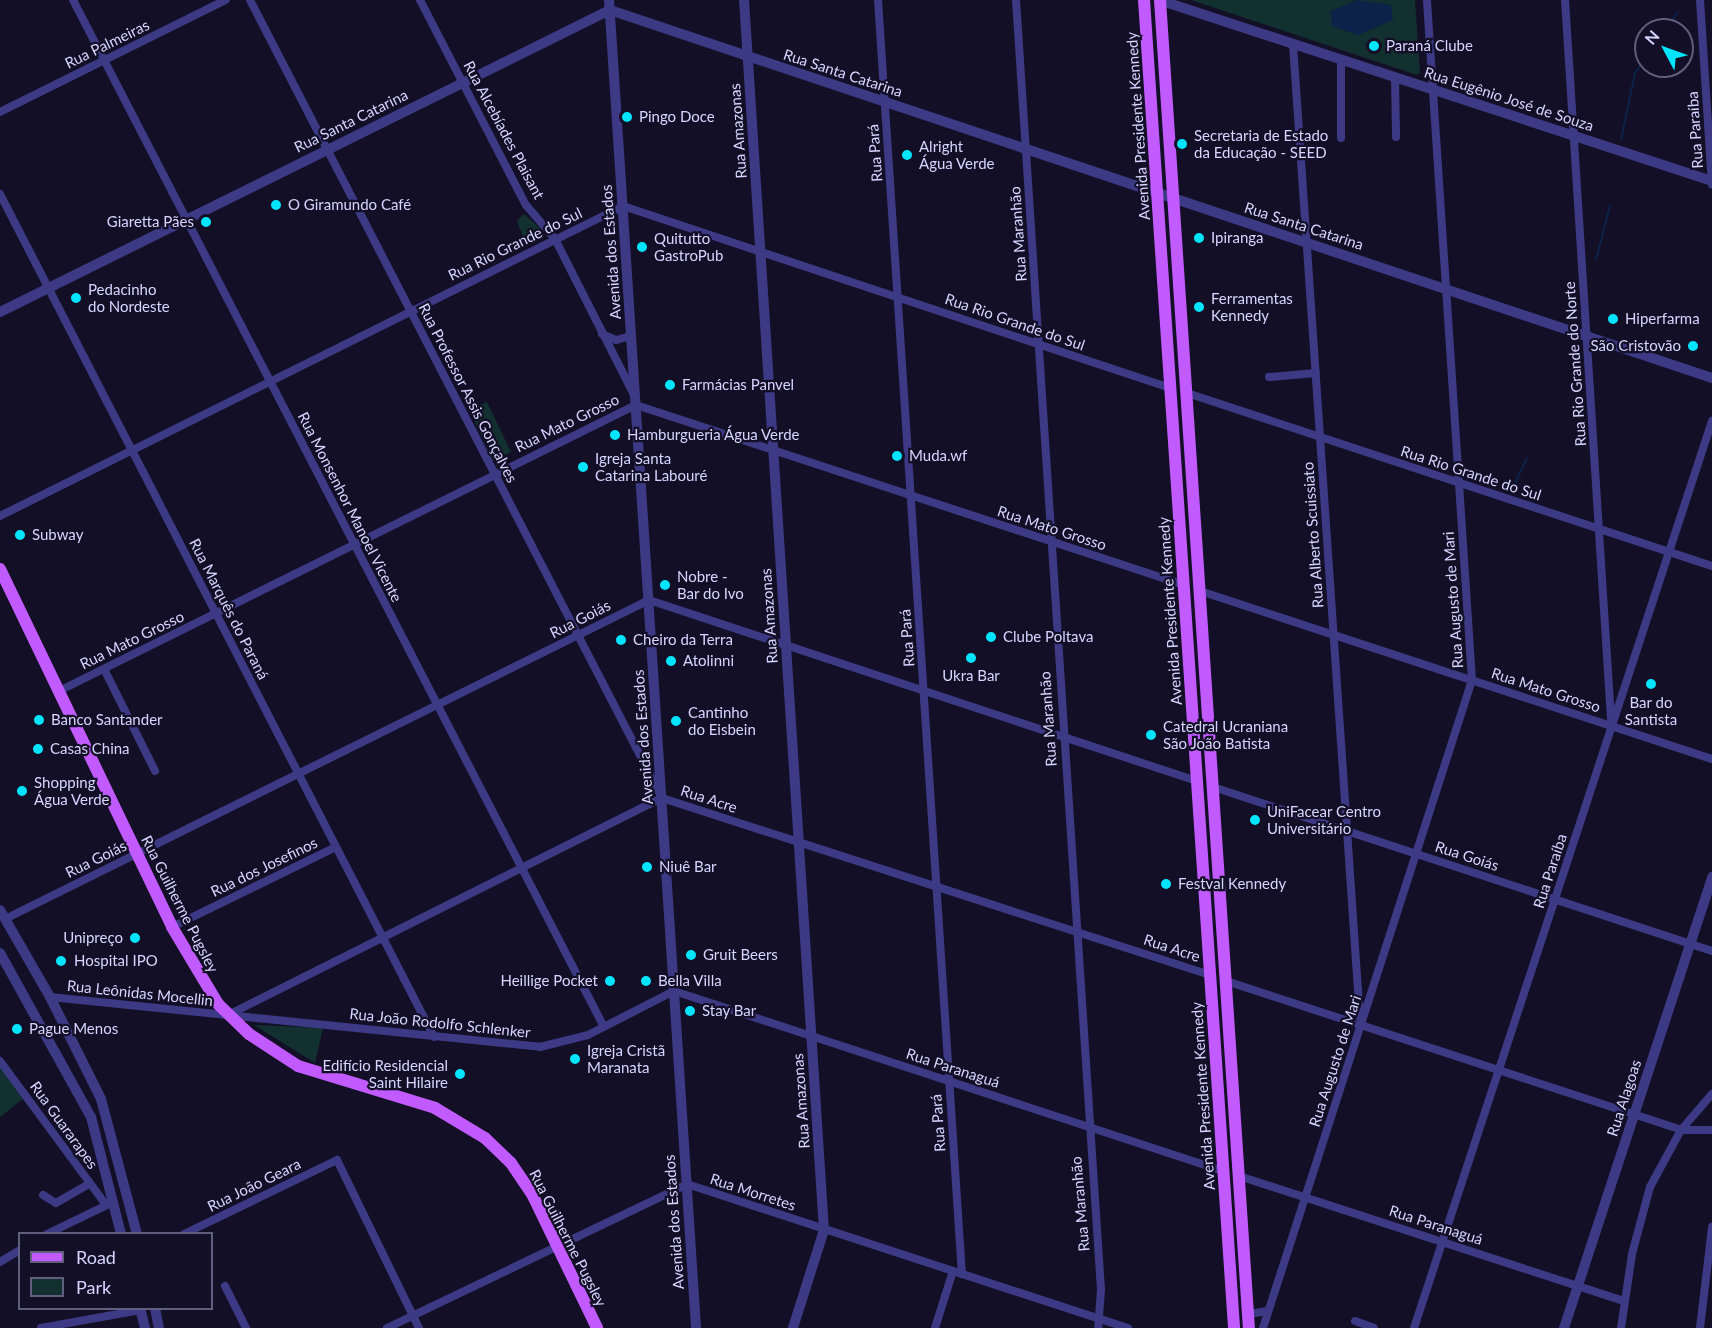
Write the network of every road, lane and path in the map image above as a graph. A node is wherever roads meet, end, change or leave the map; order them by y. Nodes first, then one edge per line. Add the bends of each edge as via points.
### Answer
1 (73, 0) edge
2 (226, 0) edge
3 (250, 0) edge
4 (420, 0) edge
5 (744, 0) edge
6 (878, 0) edge
7 (1016, 0) edge
8 (1144, 0) edge
9 (1160, 0) edge
10 (1427, 0) edge
11 (1564, 0) edge
12 (1700, 0) edge
13 (608, 3) edge
14 (1293, 44) junction
15 (748, 57) junction
16 (1341, 60) junction
17 (104, 61) junction
18 (1395, 77) junction
19 (463, 82) junction
20 (1433, 90) junction
21 (1150, 94) junction
22 (1167, 96) junction
23 (885, 102) junction
24 (0, 112) edge
25 (1574, 136) junction
26 (1396, 137) dead end
27 (1341, 138) dead end
28 (1026, 149) junction
29 (327, 150) junction
30 (1712, 183) edge
31 (1157, 193) junction
32 (0, 195) edge
33 (1174, 198) junction
34 (623, 206) junction
35 (186, 219) junction
36 (555, 239) junction
37 (1307, 242) junction
38 (761, 253) junction
39 (48, 288) junction
40 (1446, 289) junction
41 (898, 297) junction
42 (411, 311) junction
43 (0, 312) edge
44 (602, 333) junction
45 (631, 336) junction
46 (1586, 336) junction
47 (1038, 344) junction
48 (1316, 374) junction
49 (1269, 377) dead end
50 (1712, 378) edge
51 (270, 382) junction
52 (1170, 388) junction
53 (1187, 393) junction
54 (636, 402) junction
55 (1712, 422) edge
56 (1320, 437) junction
57 (773, 450) junction
58 (132, 451) junction
59 (495, 474) junction
60 (1459, 483) junction
61 (911, 495) junction
62 (0, 516) edge
63 (1599, 529) junction
64 (1051, 542) junction
65 (354, 544) junction
66 (1669, 552) junction
67 (1712, 566) edge
68 (0, 568) edge
69 (1184, 585) junction
70 (1200, 591) junction
71 (649, 600) junction
72 (215, 613) junction
73 (578, 635) junction
74 (1334, 635) junction
75 (786, 647) junction
76 (104, 669) junction
77 (1472, 680) junction
78 (1190, 684) junction
79 (1207, 689) junction
80 (59, 691) junction
81 (924, 692) junction
82 (437, 705) junction
83 (1612, 726) junction
84 (1063, 738) junction
85 (1712, 759) edge
86 (155, 771) dead end
87 (298, 774) junction
88 (1197, 781) junction
89 (1213, 787) junction
90 (662, 798) junction
91 (1347, 831) junction
92 (799, 842) junction
93 (336, 847) junction
94 (137, 853) junction
95 (1416, 854) junction
96 (522, 869) junction
97 (1712, 877) edge
98 (936, 885) junction
99 (1555, 899) junction
100 (2, 917) edge
101 (172, 927) junction
102 (1075, 932) junction
103 (383, 938) junction
104 (1690, 944) junction
105 (1712, 951) edge
106 (0, 953) edge
107 (1210, 975) junction
108 (1226, 981) junction
109 (674, 992) junction
110 (50, 997) junction
111 (228, 1015) junction
112 (1360, 1025) junction
113 (604, 1027) junction
114 (1229, 1029) junction
115 (1214, 1030) junction
116 (812, 1036) junction
117 (434, 1037) junction
118 (0, 1061) edge
119 (1499, 1070) junction
120 (949, 1081) junction
121 (1712, 1094) edge
122 (1634, 1115) junction
123 (1088, 1126) junction
124 (1681, 1130) junction
125 (1712, 1130) edge
126 (1223, 1171) junction
127 (1239, 1176) junction
128 (90, 1183) junction
129 (687, 1184) junction
130 (43, 1195) dead end
131 (1305, 1197) junction
132 (110, 1204) junction
133 (1712, 1227) edge
134 (824, 1230) junction
135 (49, 1232) edge
136 (122, 1232) edge
137 (137, 1232) edge
138 (186, 1232) edge
139 (1443, 1242) junction
140 (557, 1246) junction
141 (18, 1251) edge
142 (1710, 1260) edge
143 (0, 1262) edge
144 (958, 1273) junction
145 (225, 1286) dead end
146 (1578, 1286) junction
147 (1624, 1301) junction
148 (135, 1310) edge
149 (140, 1310) edge
150 (155, 1310) edge
151 (1268, 1311) junction
152 (413, 1314) junction
153 (1249, 1314) junction
154 (1354, 1321) dead end
155 (1099, 1324) edge
156 (41, 1328) edge
157 (145, 1328) edge
158 (159, 1328) edge
159 (246, 1328) edge
160 (387, 1328) edge
161 (419, 1328) edge
162 (597, 1328) edge
163 (696, 1328) edge
164 (793, 1328) edge
165 (934, 1328) edge
166 (1128, 1328) edge
167 (1234, 1328) edge
168 (1250, 1328) edge
169 (1263, 1328) edge
170 (1374, 1328) edge
171 (1414, 1328) edge
172 (1564, 1328) edge
173 (1621, 1328) edge
174 (1700, 1328) edge

1 - 17 street, Rua Monsenhor Manoel Vicente
2 - 17 street, Rua Palmeiras
3 - 29 street, Rua Professor Assis Gonçalves
4 - 19 street, Rua Alcebíades Plaisant
5 - 15 street, Rua Amazonas
6 - 23 street, Rua Pará
7 - 28 street, Rua Maranhão
8 - 21 main road, Avenida Presidente Kennedy
9 - 14 street, Rua Eugênio José de Souza
9 - 22 main road, Avenida Presidente Kennedy
10 - 20 street, Rua Augusto de Mari
11 - 25 street, Rua Rio Grande do Norte
12 - 30 street, Rua Paraíba
13 - 15 street, Rua Santa Catarina
13 - 19 street, Rua Santa Catarina
13 - 34 street, Avenida dos Estados
14 - 16 street, Rua Eugênio José de Souza
14 - 37 street, Rua Alberto Scuissiato
15 - 23 street, Rua Santa Catarina
15 - 38 street, Rua Amazonas
16 - 18 street, Rua Eugênio José de Souza
16 - 27 street
17 - 24 street, Rua Palmeiras
17 - 35 street, Rua Monsenhor Manoel Vicente
18 - 20 street, Rua Eugênio José de Souza
18 - 26 street
19 - 29 street, Rua Santa Catarina
19 - 36 street, Rua Alcebíades Plaisant via 526,205
20 - 25 street, Rua Eugênio José de Souza
20 - 40 street, Rua Augusto de Mari
21 - 22 main road via 1160,88
21 - 31 main road, Avenida Presidente Kennedy
22 - 33 main road, Avenida Presidente Kennedy
23 - 28 street, Rua Santa Catarina
23 - 41 street, Rua Pará
25 - 30 street, Rua Eugênio José de Souza
25 - 46 street, Rua Rio Grande do Norte
28 - 31 street, Rua Santa Catarina
28 - 47 street, Rua Maranhão
29 - 35 street, Rua Santa Catarina
29 - 42 street, Rua Professor Assis Gonçalves
31 - 33 street, Rua Santa Catarina
31 - 52 main road, Avenida Presidente Kennedy
32 - 39 street, Rua Marquês do Paraná
33 - 37 street, Rua Santa Catarina
33 - 53 main road, Avenida Presidente Kennedy
34 - 36 street, Rua Rio Grande do Sul
34 - 38 street, Rua Rio Grande do Sul
34 - 45 street, Avenida dos Estados
35 - 39 street, Rua Santa Catarina
35 - 51 street, Rua Monsenhor Manoel Vicente
36 - 42 street, Rua Rio Grande do Sul
36 - 44 street, Rua Alcebíades Plaisant
37 - 40 street, Rua Santa Catarina
37 - 48 street, Rua Alberto Scuissiato
38 - 41 street, Rua Rio Grande do Sul
38 - 57 street, Rua Amazonas
39 - 43 street, Rua Santa Catarina
39 - 58 street, Rua Marquês do Paraná
40 - 46 street, Rua Santa Catarina
40 - 60 street, Rua Augusto de Mari
41 - 47 street, Rua Rio Grande do Sul
41 - 61 street, Rua Pará
42 - 51 street, Rua Rio Grande do Sul
42 - 59 street, Rua Professor Assis Gonçalves
44 - 45 street via 616,340
44 - 54 street, Rua Alcebíades Plaisant
45 - 54 street, Avenida dos Estados
46 - 50 street, Rua Santa Catarina
46 - 63 street, Rua Rio Grande do Norte
47 - 52 street, Rua Rio Grande do Sul
47 - 64 street, Rua Maranhão
48 - 49 street
48 - 56 street, Rua Alberto Scuissiato
51 - 58 street, Rua Rio Grande do Sul
51 - 65 street, Rua Monsenhor Manoel Vicente
52 - 69 main road, Avenida Presidente Kennedy
53 - 56 street, Rua Rio Grande do Sul
53 - 70 main road, Avenida Presidente Kennedy
54 - 57 street, Rua Mato Grosso
54 - 59 street, Rua Mato Grosso
54 - 71 street, Avenida dos Estados
55 - 66 street, Rua Paraíba
56 - 60 street, Rua Rio Grande do Sul
56 - 74 street, Rua Alberto Scuissiato
57 - 61 street, Rua Mato Grosso
57 - 75 street, Rua Amazonas
58 - 62 street, Rua Rio Grande do Sul
58 - 72 street, Rua Marquês do Paraná
59 - 65 street, Rua Mato Grosso
59 - 73 street, Rua Professor Assis Gonçalves
60 - 63 street, Rua Rio Grande do Sul
60 - 77 street, Rua Augusto de Mari
61 - 64 street, Rua Mato Grosso
61 - 81 street, Rua Pará
63 - 66 street, Rua Rio Grande do Sul
63 - 83 street, Rua Rio Grande do Norte
64 - 69 street, Rua Mato Grosso
64 - 84 street, Rua Maranhão
65 - 72 street, Rua Mato Grosso
65 - 82 street, Rua Monsenhor Manoel Vicente
66 - 67 street, Rua Rio Grande do Sul
66 - 83 street, Rua Paraíba
68 - 80 main road, Rua Guilherme Pugsley
69 - 78 main road, Avenida Presidente Kennedy
70 - 74 street, Rua Mato Grosso
70 - 79 main road, Avenida Presidente Kennedy
71 - 73 street, Rua Goiás
71 - 75 street
71 - 90 street, Avenida dos Estados
72 - 76 street, Rua Mato Grosso
72 - 87 street, Rua Marquês do Paraná
73 - 82 street, Rua Goiás
73 - 90 street, Rua Professor Assis Gonçalves
74 - 77 street, Rua Mato Grosso
74 - 91 street, Rua Alberto Scuissiato
75 - 81 street
75 - 92 street, Rua Amazonas
76 - 80 street, Rua Mato Grosso
76 - 86 street
77 - 83 street, Rua Mato Grosso
77 - 95 street, Rua Augusto de Mari
78 - 79 main road
78 - 88 main road, Avenida Presidente Kennedy
79 - 89 main road, Avenida Presidente Kennedy
80 - 94 main road, Rua Guilherme Pugsley
81 - 84 street
81 - 98 street, Rua Pará
82 - 87 street, Rua Goiás
82 - 96 street, Rua Monsenhor Manoel Vicente
83 - 85 street, Rua Mato Grosso
83 - 99 street, Rua Paraíba
84 - 88 street
84 - 102 street, Rua Maranhão
87 - 93 street, Rua Marquês do Paraná
87 - 94 street, Rua Goiás
88 - 107 main road, Avenida Presidente Kennedy
89 - 91 street, Rua Goiás
89 - 108 main road, Avenida Presidente Kennedy
90 - 92 street, Rua Acre
90 - 96 street, Rua Acre
90 - 109 street, Avenida dos Estados
91 - 95 street, Rua Goiás
91 - 112 street, Rua Alberto Scuissiato
92 - 98 street, Rua Acre
92 - 116 street, Rua Amazonas
93 - 101 street, Rua dos Josefinos
93 - 103 street, Rua Marquês do Paraná
94 - 100 street, Rua Goiás
94 - 101 main road, Rua Guilherme Pugsley
95 - 99 street, Rua Goiás
95 - 112 street, Rua Augusto de Mari
96 - 103 street, Rua Acre
96 - 113 street, Rua Monsenhor Manoel Vicente
97 - 104 street, Rua Alagoas
98 - 102 street, Rua Acre
98 - 120 street, Rua Pará
99 - 104 street, Rua Goiás
99 - 119 street, Rua Paraíba
100 - 110 street
101 - 111 main road, Rua Guilherme Pugsley via 197,975
102 - 107 street, Rua Acre
102 - 123 street, Rua Maranhão
103 - 111 street, Rua Acre
103 - 117 street, Rua Marquês do Paraná
104 - 105 street, Rua Goiás
104 - 122 street, Rua Alagoas
106 - 132 street via 91,1118
107 - 115 main road, Avenida Presidente Kennedy
108 - 112 street
108 - 114 main road, Avenida Presidente Kennedy
109 - 113 street, Rua João Rodolfo Schlenker
109 - 116 street, Rua Paranaguá
109 - 129 street, Avenida dos Estados
110 - 111 street, Rua Leônidas Mocellin
110 - 137 street via 107,1113
111 - 117 street, Rua João Rodolfo Schlenker
111 - 140 main road, Rua Guilherme Pugsley via 298,1066 425,1104 471,1127 498,1149 522,1178
112 - 119 street
112 - 131 street, Rua Augusto de Mari
113 - 117 street, Rua João Rodolfo Schlenker via 563,1044 540,1047
114 - 115 main road
114 - 127 main road, Avenida Presidente Kennedy
115 - 126 main road, Avenida Presidente Kennedy
116 - 120 street, Rua Paranaguá
116 - 134 street, Rua Amazonas
118 - 128 street, Rua Guararapes
119 - 122 street
119 - 139 street, Rua Paraíba
120 - 123 street, Rua Paranaguá
120 - 144 street, Rua Pará
121 - 124 street
122 - 124 street
122 - 146 street, Rua Alagoas
123 - 126 street, Rua Paranaguá
123 - 155 street, Rua Maranhão
124 - 125 street
124 - 147 street via 1650,1187
126 - 167 main road, Avenida Presidente Kennedy
127 - 131 street, Rua Paranaguá
127 - 153 main road, Avenida Presidente Kennedy
128 - 130 street via 56,1203
128 - 132 street, Rua Guararapes
129 - 134 street, Rua Morretes
129 - 140 street, Rua Morretes
129 - 163 street, Avenida dos Estados
131 - 139 street, Rua Paranaguá
131 - 151 street, Rua Augusto de Mari
132 - 135 street
132 - 136 street
133 - 142 street
134 - 144 street, Rua Morretes
134 - 164 street
138 - 152 street, Rua João Geara via 336,1160
139 - 146 street, Rua Paranaguá
139 - 171 street, Rua Paraíba
140 - 152 street, Rua Morretes
140 - 162 main road, Rua Guilherme Pugsley
141 - 143 street
142 - 174 street
144 - 155 street, Rua Morretes
144 - 165 street, Rua Pará
145 - 159 street
146 - 147 street, Rua Paranaguá
146 - 172 street, Rua Alagoas
147 - 173 street
148 - 156 street
149 - 157 street
150 - 158 street
151 - 153 street
151 - 169 street, Rua Augusto de Mari
152 - 160 street, Rua Morretes
152 - 161 street
153 - 168 main road, Avenida Presidente Kennedy
154 - 170 street
155 - 166 street, Rua Morretes

